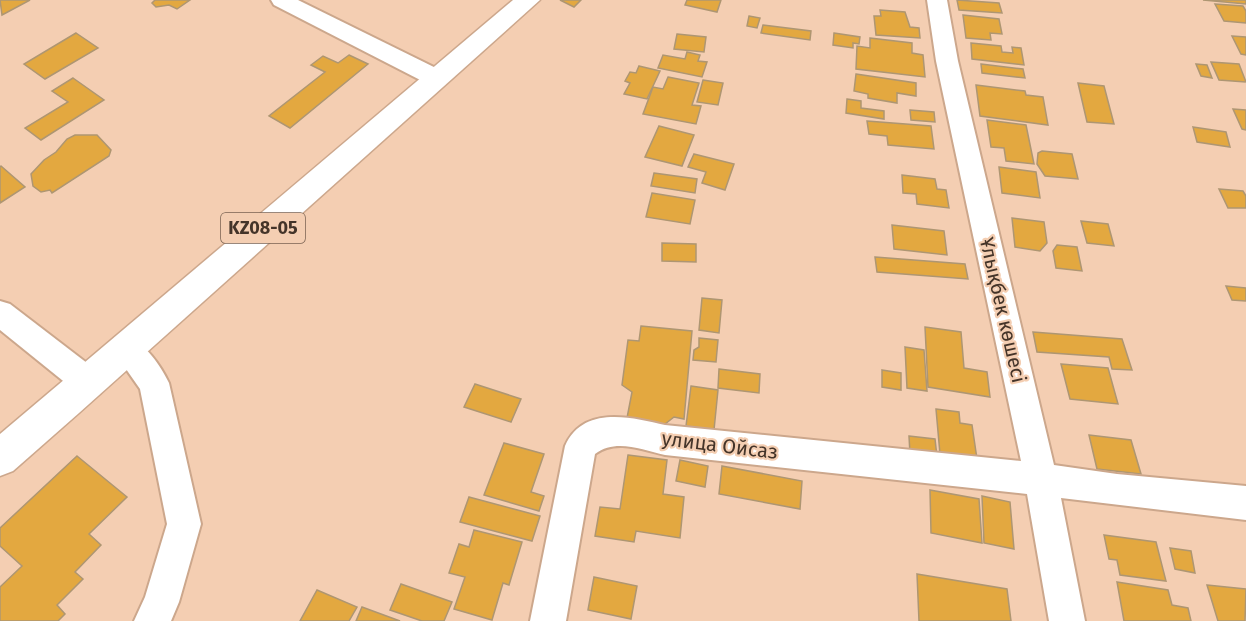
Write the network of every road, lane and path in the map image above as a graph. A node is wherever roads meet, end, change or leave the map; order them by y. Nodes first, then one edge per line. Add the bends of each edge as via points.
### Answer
1 (281, 0) edge
2 (528, 0) edge
3 (937, 0) edge
4 (436, 78) junction
5 (0, 313) edge
6 (127, 349) junction
7 (88, 383) junction
8 (0, 458) edge
9 (1041, 479) junction
10 (1246, 503) edge
11 (152, 621) edge
12 (548, 621) edge
13 (1067, 621) edge

1 - 4 street
2 - 4 main road, KZ08-05
3 - 9 street, Ұлықбек көшесі via 947,61
4 - 6 main road, KZ08-05
5 - 7 street
6 - 7 main road, KZ08-05
6 - 11 street via 154,383 184,524
7 - 8 main road, KZ08-05
9 - 10 street, улица Ойсаз
9 - 12 street, улица Ойсаз via 665,440 622,430 597,434 581,446
9 - 13 street, Ұлықбек көшесі

